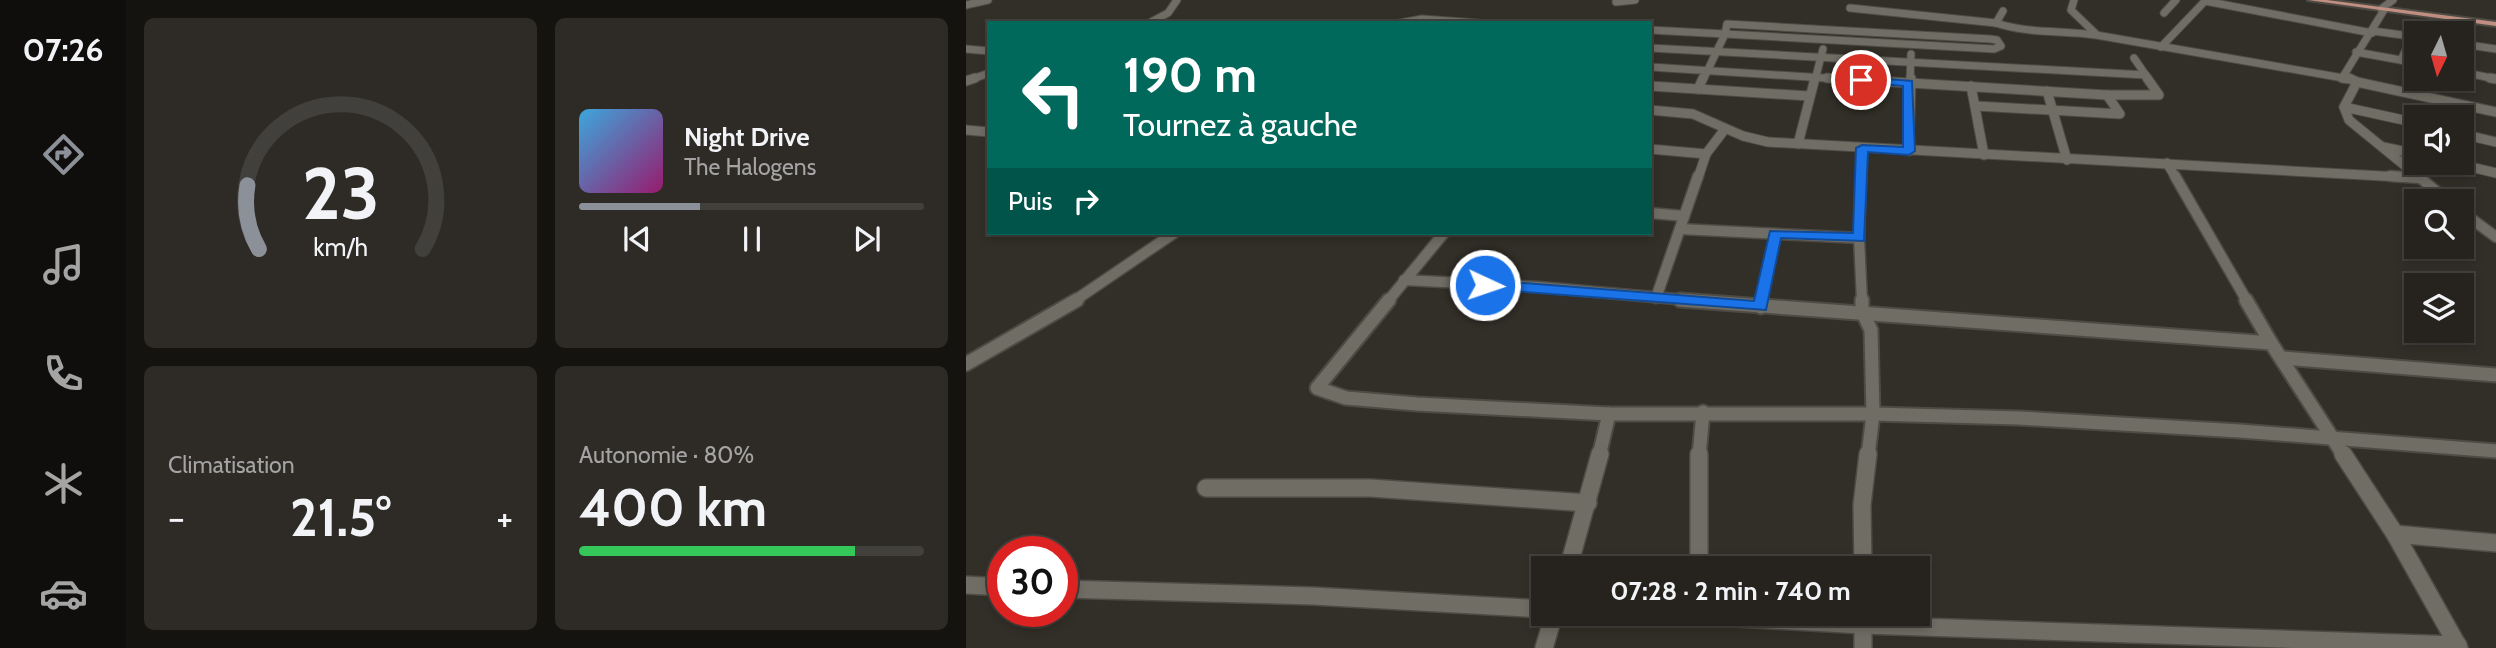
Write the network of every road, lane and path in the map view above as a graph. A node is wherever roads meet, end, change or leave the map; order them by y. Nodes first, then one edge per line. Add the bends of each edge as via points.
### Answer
1 (988, 0) edge
2 (1177, 0) edge
3 (1635, 0) edge
4 (2074, 0) edge
5 (2176, 0) edge
6 (2311, 0) edge
7 (2393, 0) edge
8 (1616, 2) dead end
9 (966, 5) edge
10 (1850, 8) dead end
11 (2382, 10) junction
12 (2003, 11) dead end
13 (2164, 13) dead end
14 (1153, 21) edge
15 (1411, 21) edge
16 (1450, 21) edge
17 (1996, 23) junction
18 (2496, 24) edge
19 (1652, 30) edge
20 (1830, 30) junction
21 (2373, 32) junction
22 (1725, 34) junction
23 (2096, 34) junction
24 (2404, 36) edge
25 (1825, 39) junction
26 (1911, 45) junction
27 (2474, 46) edge
28 (2161, 47) junction
29 (1652, 48) edge
30 (966, 49) edge
31 (1994, 49) junction
32 (2496, 49) edge
33 (987, 51) edge
34 (1716, 52) junction
35 (2356, 52) junction
36 (2404, 55) edge
37 (1821, 57) junction
38 (2134, 58) dead end
39 (2401, 60) junction
40 (2404, 61) edge
41 (1911, 62) junction
42 (1652, 67) edge
43 (2000, 67) junction
44 (2046, 69) junction
45 (1707, 70) junction
46 (2474, 74) edge
47 (987, 75) edge
48 (2146, 75) junction
49 (1815, 76) junction
50 (2350, 78) junction
51 (2496, 79) edge
52 (966, 80) edge
53 (1908, 83) junction
54 (1652, 86) edge
55 (1971, 86) junction
56 (1698, 89) junction
57 (2046, 90) junction
58 (2107, 94) junction
59 (1809, 96) junction
60 (1976, 106) junction
61 (2344, 107) junction
62 (1652, 110) edge
63 (2054, 110) junction
64 (2496, 112) edge
65 (2404, 120) edge
66 (1725, 129) junction
67 (966, 130) edge
68 (987, 132) edge
69 (2474, 137) edge
70 (2496, 142) edge
71 (1798, 144) junction
72 (2382, 147) junction
73 (1862, 148) junction
74 (1652, 149) edge
75 (1909, 151) junction
76 (2404, 151) edge
77 (1706, 154) junction
78 (1984, 155) junction
79 (2067, 160) junction
80 (2167, 163) junction
81 (2474, 168) edge
82 (2496, 173) edge
83 (2419, 178) junction
84 (2433, 189) edge
85 (1652, 213) edge
86 (1684, 216) junction
87 (2474, 221) edge
88 (1680, 229) junction
89 (1775, 234) junction
90 (1171, 235) edge
91 (1442, 235) edge
92 (2496, 237) edge
93 (1859, 238) junction
94 (1404, 280) junction
95 (1656, 298) junction
96 (1761, 307) junction
97 (1862, 311) junction
98 (2271, 343) junction
99 (2283, 358) junction
100 (966, 364) edge
101 (2496, 375) edge
102 (1703, 412) junction
103 (1609, 414) junction
104 (1873, 414) junction
105 (2334, 438) junction
106 (2496, 451) edge
107 (1206, 488) dead end
108 (1588, 503) junction
109 (2395, 534) junction
110 (2496, 543) edge
111 (1572, 556) edge
112 (1699, 556) edge
113 (1863, 556) edge
114 (966, 585) edge
115 (987, 586) edge
116 (1078, 589) edge
117 (1531, 608) edge
118 (1930, 623) edge
119 (1550, 626) edge
120 (1863, 626) edge
121 (2458, 647) edge
122 (1544, 648) edge
123 (1863, 648) edge

1 - 9 street
2 - 14 street via 1168,13
3 - 8 street
4 - 23 street via 2071,10
5 - 13 street
6 - 11 main road
7 - 11 street
10 - 17 street
11 - 18 main road
11 - 21 street
12 - 17 street
15 - 16 street
17 - 23 street via 2016,30
19 - 22 street
20 - 22 street via 1727,24
20 - 25 street
20 - 31 street via 1990,39 2000,42 2000,48
21 - 24 street
21 - 28 street via 2205,1
21 - 35 street
22 - 25 street
22 - 34 street
23 - 28 street
25 - 26 street
25 - 37 street
26 - 31 street
26 - 41 street
27 - 32 street
28 - 50 street
29 - 34 street
30 - 33 street
31 - 43 street
34 - 37 street
34 - 45 street
35 - 39 street
35 - 50 street
36 - 39 street
37 - 41 street
37 - 49 street
38 - 48 street
39 - 40 street
41 - 43 street
41 - 53 street
42 - 45 street
43 - 44 street
44 - 48 street
44 - 57 street
45 - 49 street
45 - 56 street
46 - 51 street
47 - 52 street
48 - 58 street via 2160,95
49 - 53 street
49 - 59 street
50 - 61 street
50 - 64 street
53 - 55 street
53 - 75 street
54 - 56 street
55 - 57 street
55 - 60 street
56 - 59 street
57 - 58 street
57 - 63 street
58 - 63 street via 2120,114
59 - 71 street
60 - 63 street
60 - 78 street
61 - 65 street
61 - 72 street via 2349,120
62 - 66 street via 1693,114
63 - 79 street
66 - 71 street via 1768,142
66 - 77 street
67 - 68 street
69 - 70 street
71 - 73 street
72 - 76 street
72 - 83 street
73 - 75 street
73 - 93 street
74 - 77 street
75 - 78 street
77 - 86 street
78 - 79 street
79 - 80 street
80 - 83 street
80 - 98 street
81 - 82 street
83 - 84 street
85 - 86 street
86 - 88 street
87 - 92 street
88 - 89 street
88 - 95 street
89 - 93 street
89 - 96 street
90 - 100 street via 1069,305
91 - 94 street
93 - 97 street
94 - 95 street
94 - 103 street via 1317,388 1346,398
95 - 96 street
96 - 97 street
97 - 98 street
97 - 104 street via 1871,330
98 - 99 street
99 - 101 street
99 - 105 street
102 - 103 street
102 - 104 street
102 - 112 street
103 - 108 street
104 - 105 street via 2127,423
104 - 113 street via 1863,505
105 - 106 street
105 - 109 street
107 - 108 street via 1370,488
108 - 111 street
109 - 110 street
109 - 121 street
114 - 115 street
116 - 117 street
118 - 121 street
119 - 122 street
120 - 123 street

